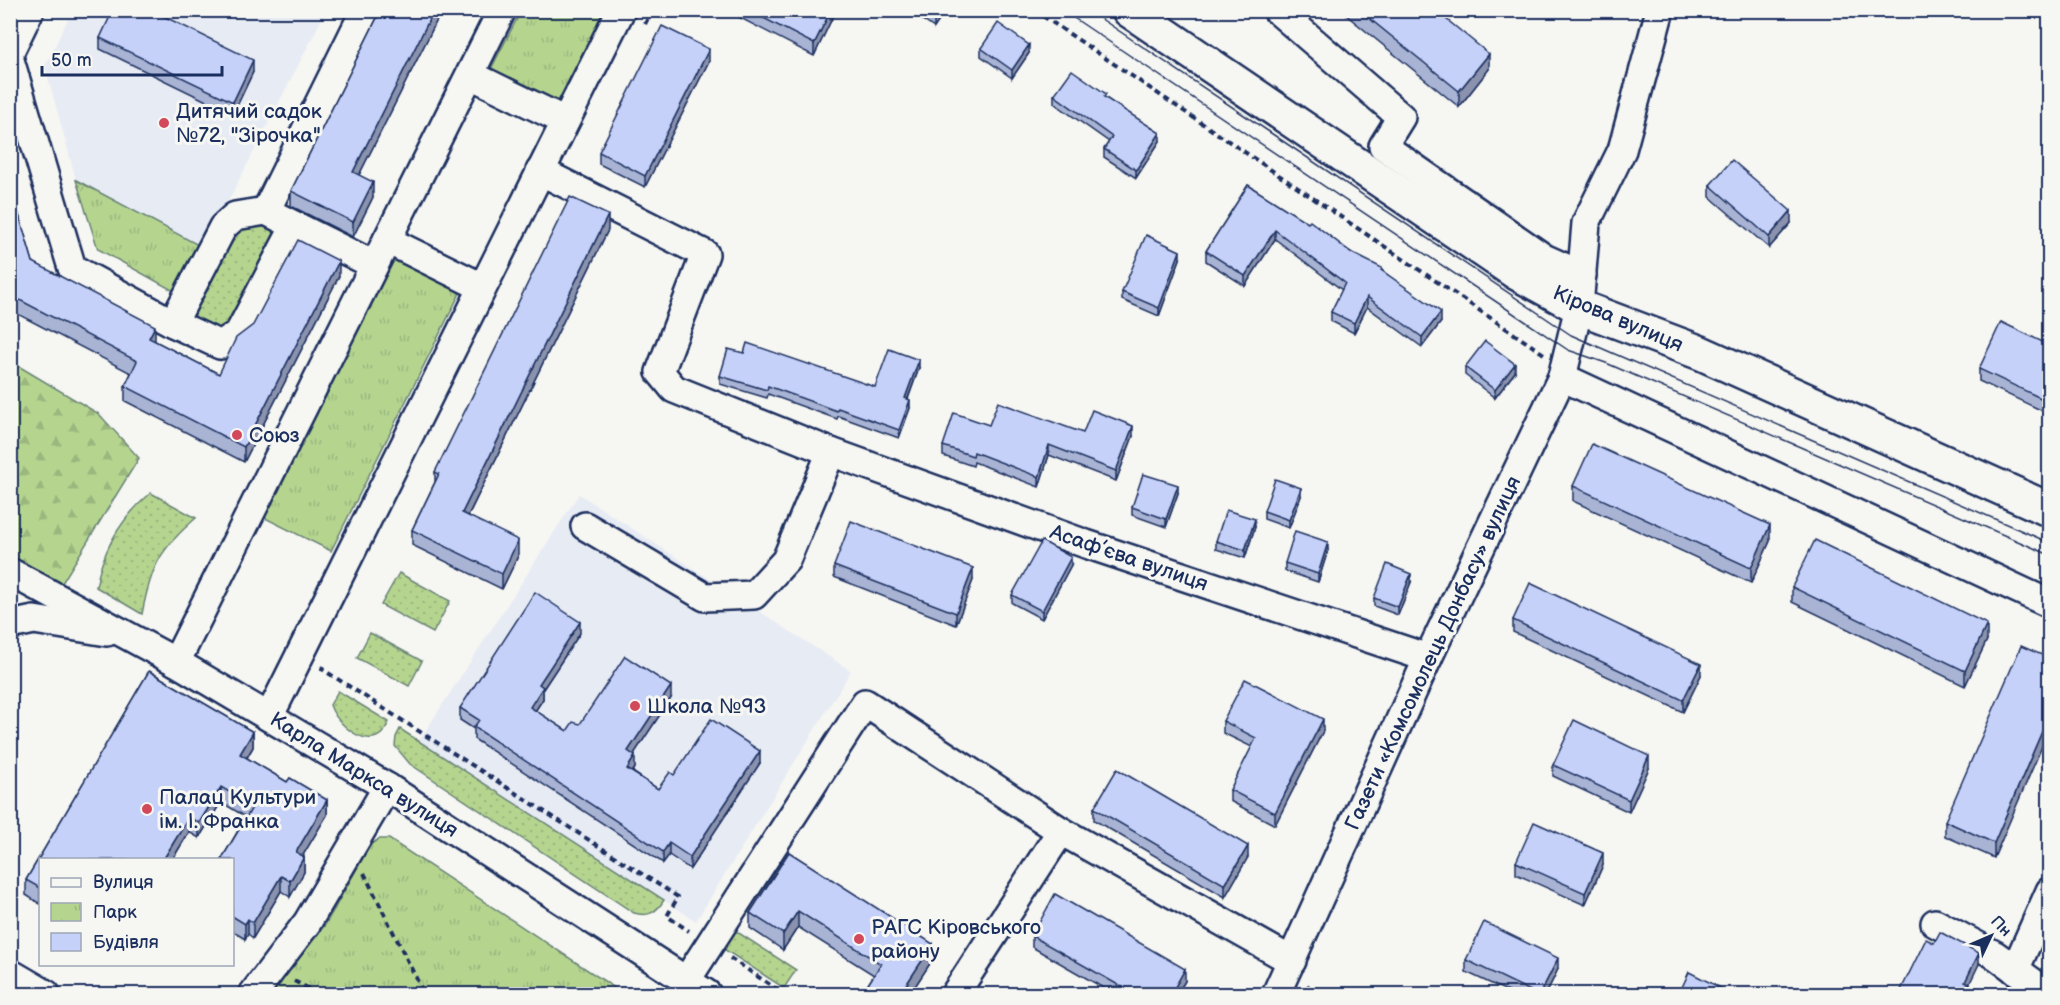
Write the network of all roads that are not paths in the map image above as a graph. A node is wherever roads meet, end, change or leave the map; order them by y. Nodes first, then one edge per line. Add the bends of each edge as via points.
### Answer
1 (30, 10) edge
2 (365, 10) edge
3 (502, 10) edge
4 (621, 10) edge
5 (1129, 10) edge
6 (1277, 10) edge
7 (1660, 10) edge
8 (10, 51) edge
9 (10, 60) edge
10 (471, 75) junction
11 (565, 121) junction
12 (540, 171) junction
13 (266, 211) junction
14 (296, 225) junction
15 (387, 240) junction
16 (374, 265) junction
17 (1581, 275) junction
18 (482, 287) junction
19 (1579, 307) junction
20 (173, 323) junction
21 (1562, 377) junction
22 (831, 452) junction
23 (2049, 510) edge
24 (585, 526) dead end
25 (10, 572) edge
26 (2049, 604) edge
27 (10, 624) edge
28 (128, 636) junction
29 (1428, 658) junction
30 (176, 663) junction
31 (269, 717) junction
32 (387, 787) junction
33 (1061, 831) junction
34 (2049, 891) edge
35 (1935, 923) dead end
36 (1292, 962) junction
37 (2015, 969) junction
38 (10, 973) edge
39 (696, 988) edge
40 (46, 994) edge
41 (254, 994) edge
42 (956, 994) edge
43 (1275, 994) edge
44 (2049, 994) edge

1 - 8 street
2 - 13 street
3 - 10 street
4 - 11 street
5 - 19 main road, Кірова вулиця via 1516,273
6 - 17 street via 1401,117 1383,146 1544,258
7 - 17 street, Газети «Комсомолець Донбасу» вулиця via 1622,150 1586,222
9 - 20 street via 72,268
10 - 11 street
10 - 15 street
11 - 12 street
12 - 18 street
12 - 22 street, Асаф’єва вулиця via 705,254 660,372 674,389
13 - 14 street
13 - 20 street via 235,216 223,227
14 - 16 street
14 - 20 street via 239,333 220,345
15 - 16 street
15 - 18 street
16 - 30 street
17 - 19 street, Газети «Комсомолець Донбасу» вулиця
18 - 31 street
19 - 21 street, Газети «Комсомолець Донбасу» вулиця
19 - 23 main road, Кірова вулиця via 1701,353
21 - 26 street
21 - 29 street, Газети «Комсомолець Донбасу» вулиця
22 - 24 street via 786,560 754,595 705,597
22 - 29 street, Асаф’єва вулиця via 1086,544
25 - 28 street, Карла Маркса вулиця
27 - 28 street via 34,620
28 - 30 street, Карла Маркса вулиця
29 - 36 street, Газети «Комсомолець Донбасу» вулиця
30 - 31 street, Карла Маркса вулиця
31 - 32 street, Карла Маркса вулиця
32 - 39 street, Карла Маркса вулиця
32 - 41 street via 307,923
33 - 36 street
33 - 39 street via 866,703 710,944
33 - 42 street
34 - 37 street
35 - 37 street
36 - 43 street, Газети «Комсомолець Донбасу» вулиця
37 - 44 street
38 - 40 street

